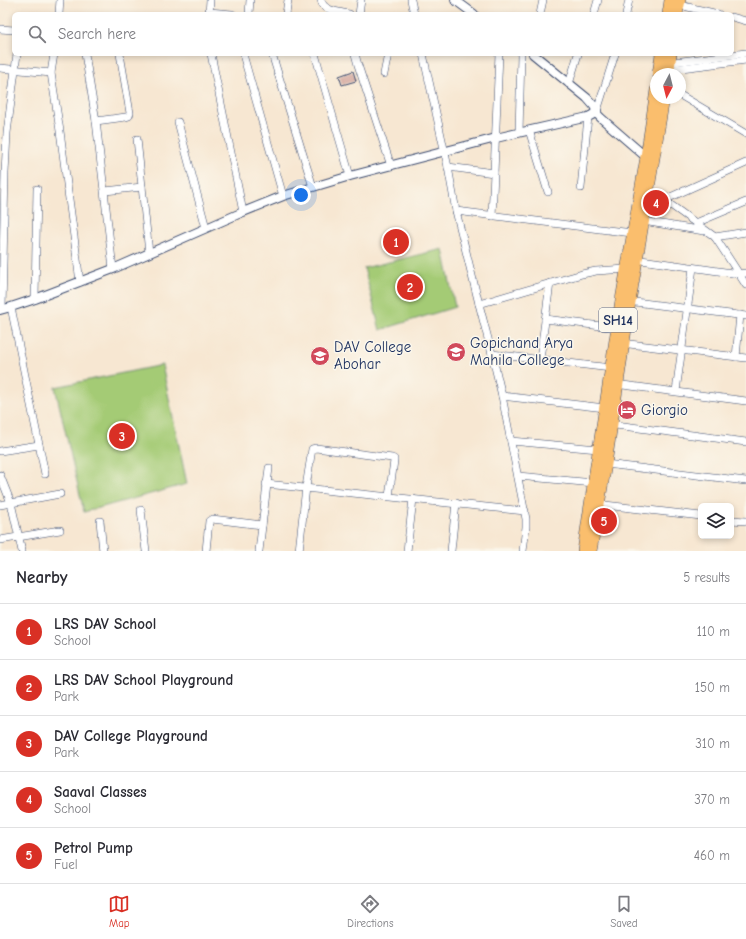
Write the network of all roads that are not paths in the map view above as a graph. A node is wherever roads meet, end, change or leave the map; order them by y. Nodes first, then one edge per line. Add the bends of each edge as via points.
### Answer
1 (60, 0) edge
2 (210, 0) edge
3 (250, 0) edge
4 (288, 0) edge
5 (321, 0) edge
6 (362, 0) edge
7 (410, 0) edge
8 (455, 0) edge
9 (543, 0) edge
10 (598, 0) edge
11 (629, 0) edge
12 (674, 6) edge
13 (59, 12) edge
14 (209, 12) edge
15 (249, 12) edge
16 (286, 12) edge
17 (342, 12) edge
18 (359, 12) edge
19 (413, 12) edge
20 (471, 12) edge
21 (540, 12) edge
22 (595, 12) edge
23 (626, 12) edge
24 (707, 12) edge
25 (734, 18) edge
26 (746, 21) edge
27 (0, 29) edge
28 (12, 30) edge
29 (746, 53) edge
30 (734, 55) edge
31 (17, 56) edge
32 (54, 56) edge
33 (85, 56) edge
34 (120, 56) edge
35 (211, 56) edge
36 (244, 56) edge
37 (273, 56) edge
38 (316, 56) edge
39 (356, 56) edge
40 (388, 56) edge
41 (423, 56) edge
42 (499, 56) edge
43 (521, 56) edge
44 (535, 56) edge
45 (577, 56) edge
46 (614, 56) edge
47 (726, 56) edge
48 (746, 60) edge
49 (665, 65) edge
50 (0, 68) edge
51 (15, 69) junction
52 (51, 73) junction
53 (384, 74) dead end
54 (569, 84) junction
55 (686, 99) edge
56 (654, 104) edge
57 (663, 104) edge
58 (596, 111) junction
59 (588, 117) junction
60 (96, 122) junction
61 (178, 122) dead end
62 (530, 130) junction
63 (4, 133) edge
64 (519, 133) junction
65 (746, 134) edge
66 (496, 138) junction
67 (137, 139) dead end
68 (445, 152) junction
69 (646, 157) junction
70 (746, 163) edge
71 (390, 166) junction
72 (448, 167) junction
73 (2, 173) edge
74 (494, 173) junction
75 (350, 176) junction
76 (142, 187) junction
77 (313, 187) junction
78 (581, 188) dead end
79 (37, 189) dead end
80 (645, 189) junction
81 (105, 191) junction
82 (548, 192) dead end
83 (283, 196) junction
84 (664, 200) junction
85 (746, 202) edge
86 (456, 211) junction
87 (243, 212) junction
88 (492, 216) junction
89 (643, 221) junction
90 (696, 223) junction
91 (206, 228) junction
92 (706, 231) junction
93 (746, 232) edge
94 (632, 233) junction
95 (715, 237) junction
96 (149, 253) junction
97 (630, 262) junction
98 (693, 268) junction
99 (113, 269) junction
100 (743, 273) edge
101 (80, 282) junction
102 (550, 283) junction
103 (746, 285) edge
104 (35, 299) junction
105 (626, 301) junction
106 (479, 304) junction
107 (11, 307) junction
108 (688, 309) junction
109 (1, 310) edge
110 (743, 316) edge
111 (545, 318) junction
112 (617, 328) junction
113 (619, 342) junction
114 (682, 351) junction
115 (492, 354) junction
116 (736, 357) junction
117 (746, 358) edge
118 (540, 359) junction
119 (611, 368) junction
120 (613, 384) junction
121 (676, 391) junction
122 (502, 396) junction
123 (746, 401) edge
124 (605, 408) junction
125 (607, 424) junction
126 (511, 441) junction
127 (746, 442) edge
128 (39, 445) junction
129 (598, 449) junction
130 (0, 451) edge
131 (606, 464) junction
132 (268, 468) dead end
133 (45, 474) dead end
134 (0, 475) edge
135 (518, 476) junction
136 (746, 481) edge
137 (594, 483) junction
138 (266, 484) junction
139 (306, 487) junction
140 (60, 494) dead end
141 (389, 496) junction
142 (413, 499) junction
143 (11, 503) junction
144 (456, 503) junction
145 (595, 504) junction
146 (0, 505) edge
147 (141, 510) dead end
148 (525, 511) junction
149 (698, 516) edge
150 (734, 520) edge
151 (746, 521) edge
152 (100, 522) dead end
153 (262, 525) junction
154 (60, 530) dead end
155 (18, 537) junction
156 (0, 540) edge
157 (587, 549) edge
158 (22, 551) edge
159 (103, 551) edge
160 (146, 551) edge
161 (206, 551) edge
162 (259, 551) edge
163 (299, 551) edge
164 (407, 551) edge
165 (450, 551) edge
166 (523, 551) edge

1 - 13 street
2 - 14 street
3 - 15 street
4 - 16 street
5 - 17 street via 322,5 327,8
6 - 18 street
7 - 19 street
8 - 20 street
9 - 21 street
10 - 22 street
11 - 23 street
12 - 24 street
25 - 26 street
27 - 28 street
29 - 30 street
31 - 51 street
32 - 52 street
33 - 60 street
34 - 60 street via 129,116
35 - 87 street
36 - 83 street
37 - 77 street
38 - 75 street
39 - 71 street
40 - 53 street
41 - 68 street
42 - 66 street
43 - 64 street
44 - 54 street
45 - 54 street
46 - 58 street
47 - 49 street
48 - 49 street
50 - 51 street
51 - 52 street
51 - 63 street
52 - 101 street
54 - 58 street via 587,98
55 - 65 street
56 - 69 main road, SH14
57 - 80 main road, SH14
58 - 59 street
58 - 69 street
59 - 62 street
59 - 78 street
60 - 81 street
61 - 91 street
62 - 64 street
62 - 82 street
63 - 73 street
64 - 66 street
66 - 68 street
66 - 74 street
67 - 76 street
68 - 71 street
68 - 72 street
69 - 80 main road, SH14
70 - 84 street
71 - 75 street
72 - 74 street
72 - 86 street
73 - 109 street
74 - 88 street
75 - 77 street
76 - 81 street
76 - 96 street
77 - 83 street
79 - 104 street
80 - 84 street
80 - 89 main road, SH14
80 - 94 main road, SH14
81 - 99 street
83 - 87 street
84 - 90 street
85 - 90 street
86 - 88 street
86 - 106 street
87 - 91 street
88 - 94 street
89 - 92 street
89 - 97 main road, SH14
90 - 92 street
91 - 96 street
92 - 95 street
93 - 95 street
94 - 97 main road, SH14
95 - 100 street
96 - 99 street
97 - 98 street
97 - 102 street
97 - 105 main road, SH14
98 - 100 street
98 - 108 street
99 - 101 street
100 - 103 street
101 - 104 street
102 - 106 street
102 - 111 street
104 - 107 street
105 - 108 street
105 - 112 main road, SH14
105 - 113 main road, SH14
106 - 115 street
107 - 109 street
107 - 128 street
108 - 110 street
108 - 114 street
110 - 116 street
111 - 112 street
111 - 118 street
112 - 113 main road, SH14
113 - 114 street
113 - 119 main road, SH14
113 - 120 main road, SH14
114 - 116 street
114 - 121 street
115 - 118 street
115 - 122 street
116 - 117 street
118 - 119 street
119 - 120 main road, SH14
120 - 121 street
120 - 124 main road, SH14
120 - 125 main road, SH14
121 - 123 street
122 - 124 street
122 - 126 street
124 - 125 main road, SH14
125 - 127 street
125 - 129 main road, SH14
125 - 131 main road, SH14
126 - 129 street
126 - 135 street
128 - 130 street
128 - 133 street
129 - 137 main road, SH14
131 - 136 street
131 - 145 main road, SH14
132 - 138 street
134 - 143 street
135 - 137 street
135 - 148 street
137 - 145 main road, SH14
138 - 139 street
138 - 153 street
139 - 141 street
139 - 141 street via 311,451 316,448 394,459
139 - 163 street
140 - 143 street
141 - 142 street
142 - 144 street
142 - 164 street
143 - 146 street
143 - 155 street
144 - 148 street
144 - 165 street
145 - 149 street
145 - 157 main road, SH14
147 - 160 street
148 - 166 street
150 - 151 street
152 - 159 street
153 - 161 street via 212,519 209,521
153 - 162 street
154 - 155 street
155 - 156 street
155 - 158 street

